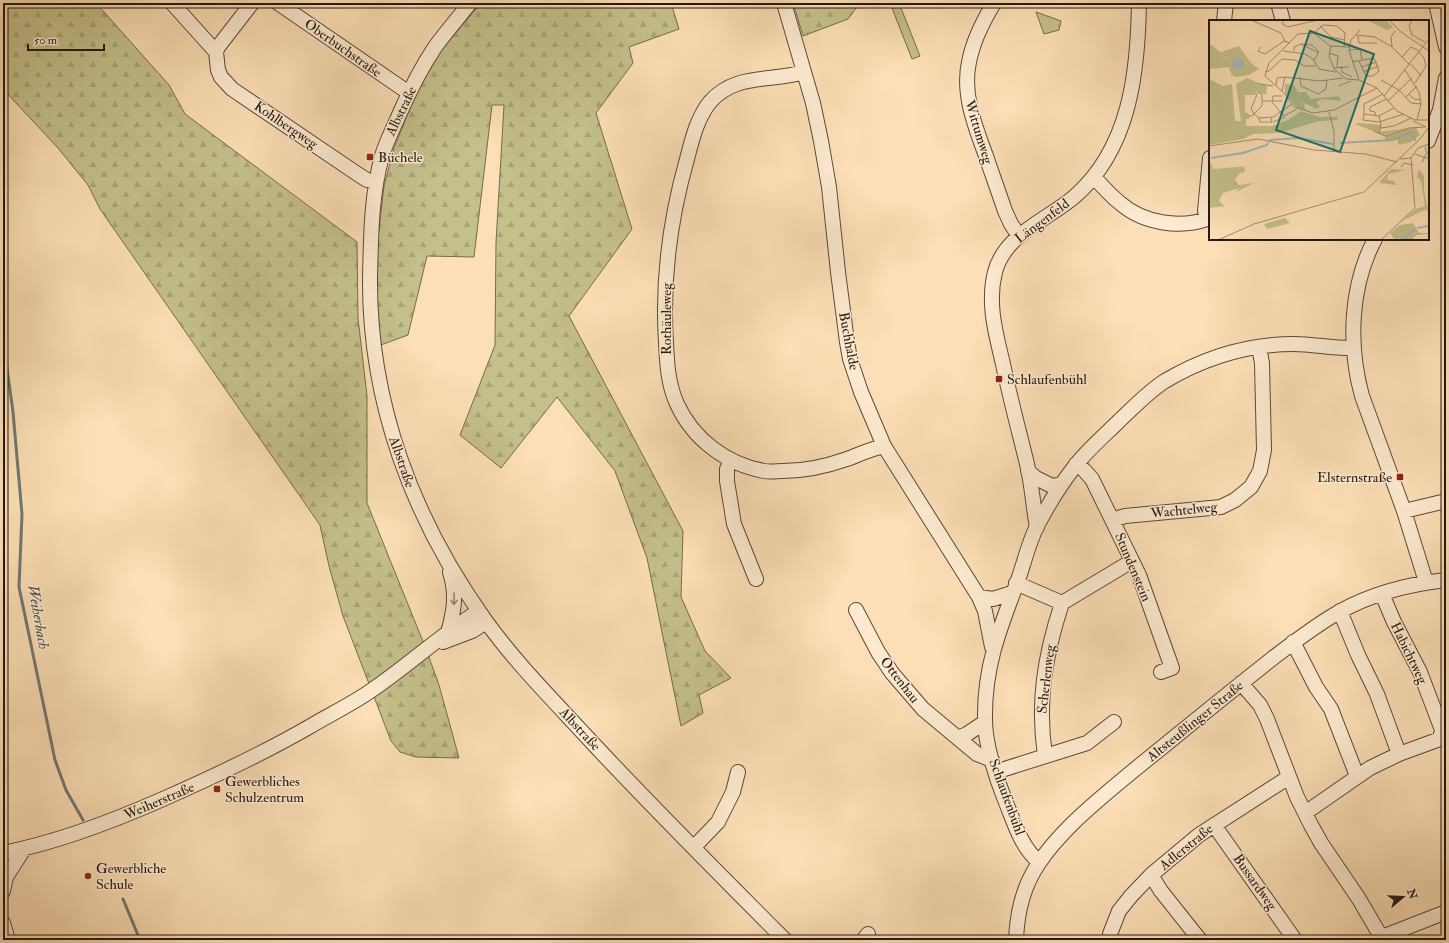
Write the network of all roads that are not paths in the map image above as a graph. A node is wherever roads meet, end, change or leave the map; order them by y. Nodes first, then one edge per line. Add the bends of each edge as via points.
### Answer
1 (172, 3) edge
2 (252, 3) edge
3 (278, 3) edge
4 (470, 3) edge
5 (784, 3) edge
6 (994, 3) edge
7 (1139, 3) edge
8 (1226, 3) edge
9 (1278, 3) edge
10 (1436, 3) edge
11 (1224, 20) edge
12 (1283, 20) edge
13 (1446, 47) edge
14 (216, 52) junction
15 (804, 72) junction
16 (1446, 78) edge
17 (409, 93) junction
18 (1429, 138) edge
19 (1209, 169) edge
20 (1094, 177) junction
21 (376, 182) junction
22 (1209, 218) edge
23 (1019, 236) junction
24 (1375, 240) edge
25 (1260, 347) junction
26 (1354, 348) junction
27 (884, 446) junction
28 (731, 460) junction
29 (1076, 464) junction
30 (1028, 471) junction
31 (1062, 484) junction
32 (1446, 501) edge
33 (1404, 511) junction
34 (1112, 520) junction
35 (1037, 527) junction
36 (1132, 561) junction
37 (448, 564) junction
38 (756, 579) dead end
39 (1446, 580) edge
40 (1426, 582) junction
41 (1014, 588) junction
42 (1382, 594) junction
43 (979, 597) junction
44 (1062, 603) junction
45 (856, 610) dead end
46 (1340, 611) junction
47 (482, 616) junction
48 (448, 633) junction
49 (1293, 642) junction
50 (426, 649) junction
51 (993, 650) junction
52 (1161, 672) dead end
53 (1241, 683) junction
54 (985, 722) junction
55 (1114, 722) dead end
56 (958, 738) junction
57 (1399, 754) junction
58 (1045, 756) junction
59 (994, 766) junction
60 (738, 772) dead end
61 (1357, 776) junction
62 (1289, 777) junction
63 (1305, 813) junction
64 (1214, 825) junction
65 (694, 848) junction
66 (24, 849) junction
67 (3, 853) edge
68 (1039, 862) junction
69 (1151, 875) junction
70 (3, 891) edge
71 (1446, 912) edge
72 (3, 923) edge
73 (1382, 939) edge
74 (8, 940) edge
75 (784, 940) edge
76 (1016, 940) edge
77 (1110, 940) edge
78 (1200, 940) edge
79 (1295, 940) edge

1 - 14 street
2 - 14 street via 221,41
3 - 17 street, Oberbuchstraße
4 - 17 street, Albstraße via 434,49
5 - 15 street, Buchhalde
6 - 23 street, Wittumweg via 973,45 968,62 969,101 976,129 1005,211
7 - 20 street, Längenfeld via 1135,65 1123,123 1106,162
8 - 11 street
9 - 12 street
10 - 13 street
14 - 21 street, Kohlbergweg via 221,77 232,88 359,175
15 - 27 street, Buchhalde via 820,133 829,187 843,319 850,359
15 - 28 street, Rothäuleweg via 743,82 722,92 711,102 697,127 673,215 665,294 670,385 685,419 700,437
16 - 18 street via 1440,110
17 - 21 street, Albstraße via 385,145
19 - 22 street via 1205,211
20 - 22 street via 1121,204 1138,215 1172,223 1196,222
20 - 23 street, Längenfeld via 1074,197
21 - 37 street, Albstraße via 370,245 370,307 378,372 394,440 410,485 421,513
23 - 30 street, Längenfeld via 1002,256 995,270 991,289 992,315
24 - 26 street via 1358,287
25 - 26 street, Schlaufenbühl via 1294,344
25 - 29 street, Schlaufenbühl via 1206,361 1165,381 1128,412
25 - 34 street, Wachtelweg via 1264,450 1260,471 1251,487 1221,507 1125,516
26 - 33 street via 1362,396
27 - 28 street, Rothäuleweg via 827,465 788,471 765,471
27 - 43 street, Buchhalde
28 - 38 street via 727,469 727,481 734,524
29 - 31 street, Schlaufenbühl
29 - 34 street, Stundenstein via 1092,479
30 - 31 street via 1052,486
30 - 35 street, Längenfeld
31 - 35 street, Schlaufenbühl
32 - 33 street
33 - 40 street
34 - 36 street, Stundenstein
35 - 41 street, Schlaufenbühl
36 - 44 street
36 - 52 street, Stundenstein via 1172,668
37 - 47 street, Albstraße
37 -> 48 street via 455,598
39 - 40 street, Altsteußlinger Straße
40 - 42 street, Altsteußlinger Straße
41 - 43 street via 993,599
41 - 44 street
41 - 51 street, Schlaufenbühl
42 - 46 street, Altsteußlinger Straße
42 - 57 street, Habichtweg via 1420,672 1442,730 1440,739
43 - 51 street, Buchhalde via 985,611
44 - 58 street, Scherlenweg via 1047,651 1043,679 1041,719
45 - 56 street, Ottenhau via 892,673 923,710
46 - 49 street, Altsteußlinger Straße
46 - 57 street via 1377,694
47 - 48 street, Weiherstraße
47 - 50 street, Weiherstraße via 472,631
47 - 65 street, Albstraße via 532,678
48 - 50 street, Weiherstraße
49 - 53 street, Altsteußlinger Straße
49 - 61 street via 1316,687 1331,709
50 - 66 street, Weiherstraße via 369,692 244,763 116,819
51 - 54 street, Schlaufenbühl via 986,692
53 - 62 street via 1265,714
53 - 68 street, Altsteußlinger Straße via 1096,801
54 - 56 street
54 - 59 street, Schlaufenbühl
55 - 58 street via 1087,742
56 - 59 street, Ottenhau
57 - 61 street, Habichtweg
58 - 59 street
59 - 68 street, Schlaufenbühl via 999,785 1023,843
60 - 65 street via 733,792 718,822
61 - 63 street, Habichtweg
62 - 63 street
62 - 64 street, Adlerstraße
63 - 73 street
64 - 69 street, Adlerstraße
64 - 79 street, Bussardweg
65 - 75 street, Albstraße
66 - 67 street, Weiherstraße
66 - 70 street via 6,877
68 - 76 street, Altsteußlinger Straße via 1025,888 1020,904
69 - 77 street, Adlerstraße via 1119,911
69 - 78 street
71 - 73 street
72 - 74 street

